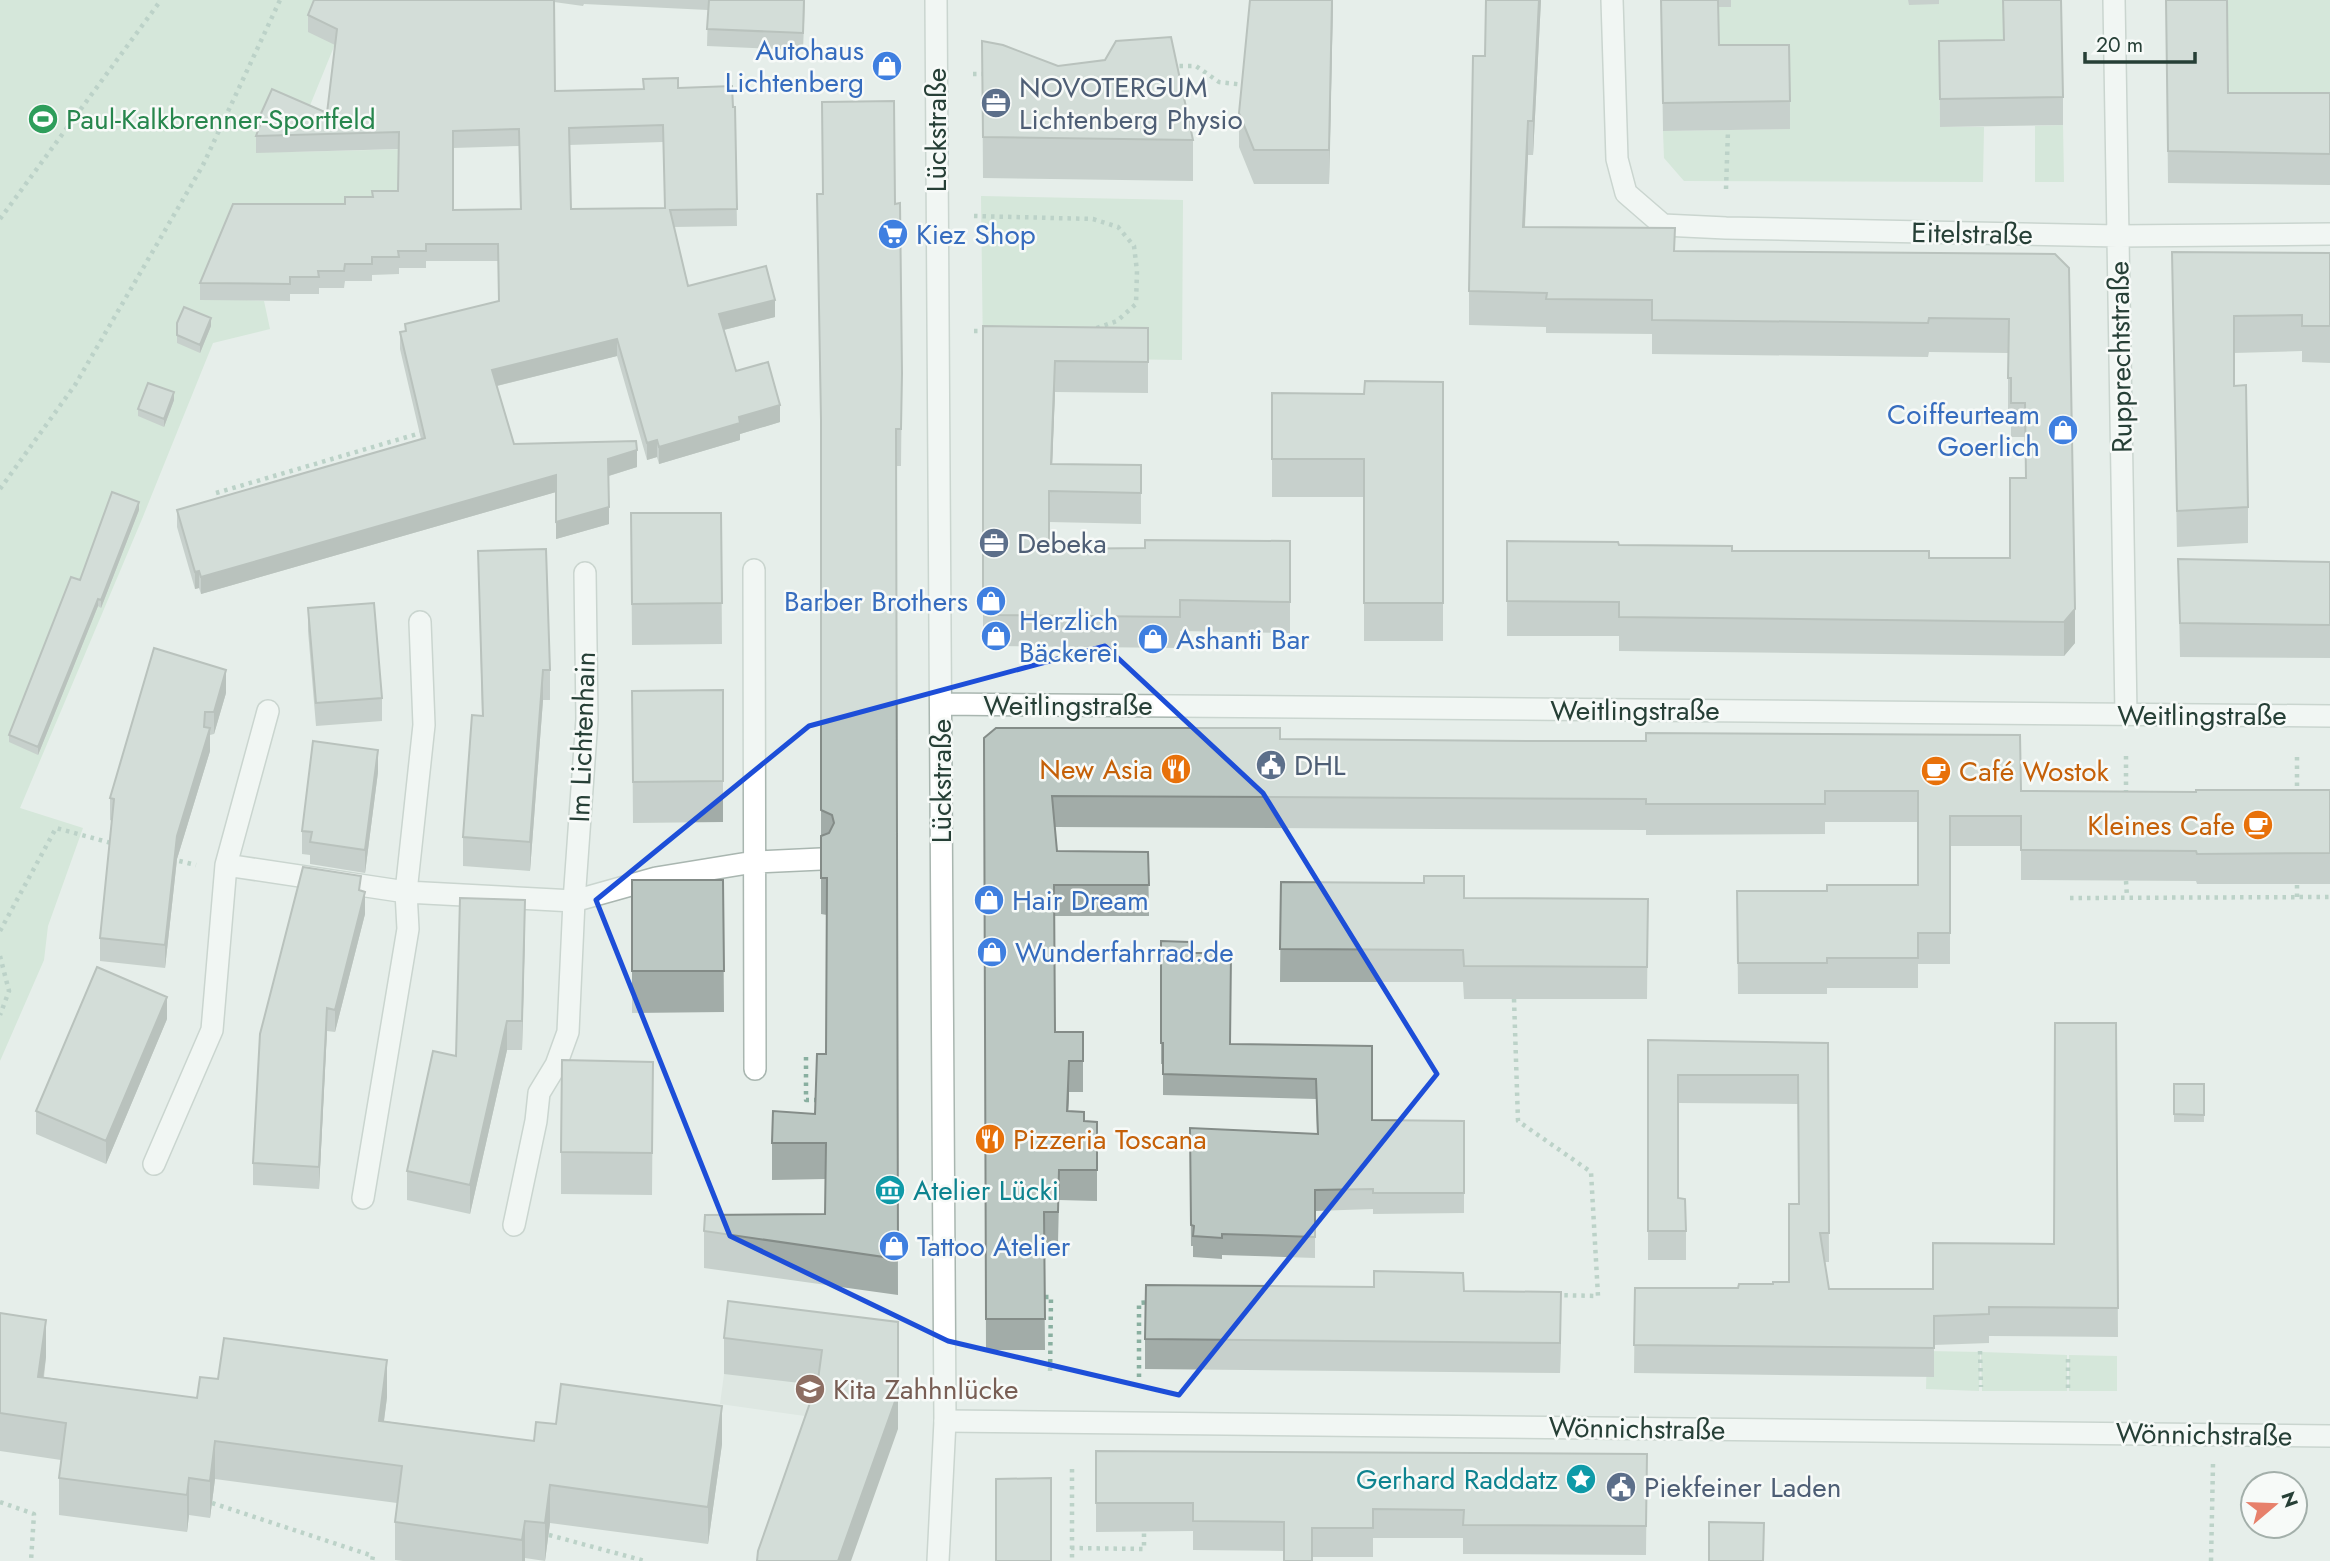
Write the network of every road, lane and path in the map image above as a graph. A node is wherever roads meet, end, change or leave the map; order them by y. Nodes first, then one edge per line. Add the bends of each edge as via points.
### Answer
1 (161, 0) edge
2 (280, 0) edge
3 (936, 0) edge
4 (1612, 0) edge
5 (2114, 0) edge
6 (1168, 65) edge
7 (973, 74) dead end
8 (993, 74) edge
9 (1245, 85) edge
10 (1728, 130) edge
11 (1726, 190) dead end
12 (974, 216) dead end
13 (0, 219) edge
14 (2330, 234) edge
15 (2118, 236) junction
16 (1083, 329) edge
17 (974, 331) dead end
18 (988, 331) edge
19 (426, 431) edge
20 (0, 489) edge
21 (216, 493) dead end
22 (754, 570) dead end
23 (585, 573) dead end
24 (420, 622) dead end
25 (941, 704) junction
26 (268, 711) dead end
27 (2126, 714) junction
28 (2330, 716) edge
29 (2126, 756) dead end
30 (2297, 757) dead end
31 (2297, 806) edge
32 (2126, 809) edge
33 (121, 845) edge
34 (160, 856) edge
35 (821, 859) edge
36 (754, 862) junction
37 (226, 869) junction
38 (2126, 881) edge
39 (2297, 885) edge
40 (406, 892) junction
41 (2127, 897) junction
42 (2297, 897) junction
43 (2330, 897) edge
44 (2070, 898) dead end
45 (574, 901) junction
46 (0, 930) edge
47 (0, 956) edge
48 (1514, 999) edge
49 (0, 1015) edge
50 (806, 1057) dead end
51 (755, 1069) dead end
52 (817, 1100) edge
53 (154, 1164) dead end
54 (363, 1198) dead end
55 (514, 1225) dead end
56 (1556, 1295) edge
57 (1045, 1297) edge
58 (1153, 1302) edge
59 (1980, 1351) dead end
60 (2068, 1354) dead end
61 (1050, 1376) dead end
62 (1139, 1377) dead end
63 (1981, 1387) dead end
64 (2068, 1388) dead end
65 (945, 1420) junction
66 (2214, 1435) junction
67 (2330, 1436) edge
68 (1072, 1469) dead end
69 (0, 1503) edge
70 (212, 1503) edge
71 (1144, 1532) edge
72 (549, 1535) edge
73 (1072, 1548) junction
74 (31, 1561) edge
75 (372, 1561) edge
76 (645, 1561) edge
77 (938, 1561) edge
78 (1072, 1561) edge
79 (2211, 1561) edge

1 - 13 path
2 - 20 path via 203,165 75,385
3 - 25 street, Lückstraße
4 - 15 street, Eitelstraße via 1618,159 1626,193 1663,225
5 - 15 street, Rupprechtstraße
6 - 9 path via 1195,66 1219,82
7 - 8 path
10 - 11 path
12 - 16 path via 1093,219 1118,227 1134,246 1136,304 1117,321
14 - 15 street, Eitelstraße
15 - 27 street, Rupprechtstraße
17 - 18 path
19 - 21 path
22 - 36 street
23 - 45 street, Im Lichtenhain via 587,719
24 - 40 street via 424,724
25 - 27 street, Weitlingstraße
25 - 65 street, Lückstraße
26 - 37 street
27 - 28 street, Weitlingstraße
29 - 32 path
30 - 31 path
33 - 46 path via 56,828
34 - 37 path
35 - 36 street
36 - 45 street via 656,878
36 - 51 street
37 - 40 street
37 - 53 street via 212,1030
38 - 41 path
39 - 42 path
40 - 45 street
40 - 54 street via 408,929
41 - 42 path
41 - 44 path
42 - 43 path
45 - 55 street, Im Lichtenhain via 568,1032 539,1093
47 - 49 path via 9,990
48 - 56 path via 1518,1121 1591,1172 1598,1296
50 - 52 path via 806,1100
57 - 61 path via 1051,1297
58 - 62 path via 1139,1303
59 - 63 path
60 - 64 path
65 - 66 street, Wönnichstraße
65 - 77 street, Lückstraße
66 - 67 street, Wönnichstraße
66 - 79 path
68 - 73 path
69 - 74 path via 34,1514
70 - 75 path via 373,1556
71 - 73 path via 1144,1549
72 - 76 path
73 - 78 path

